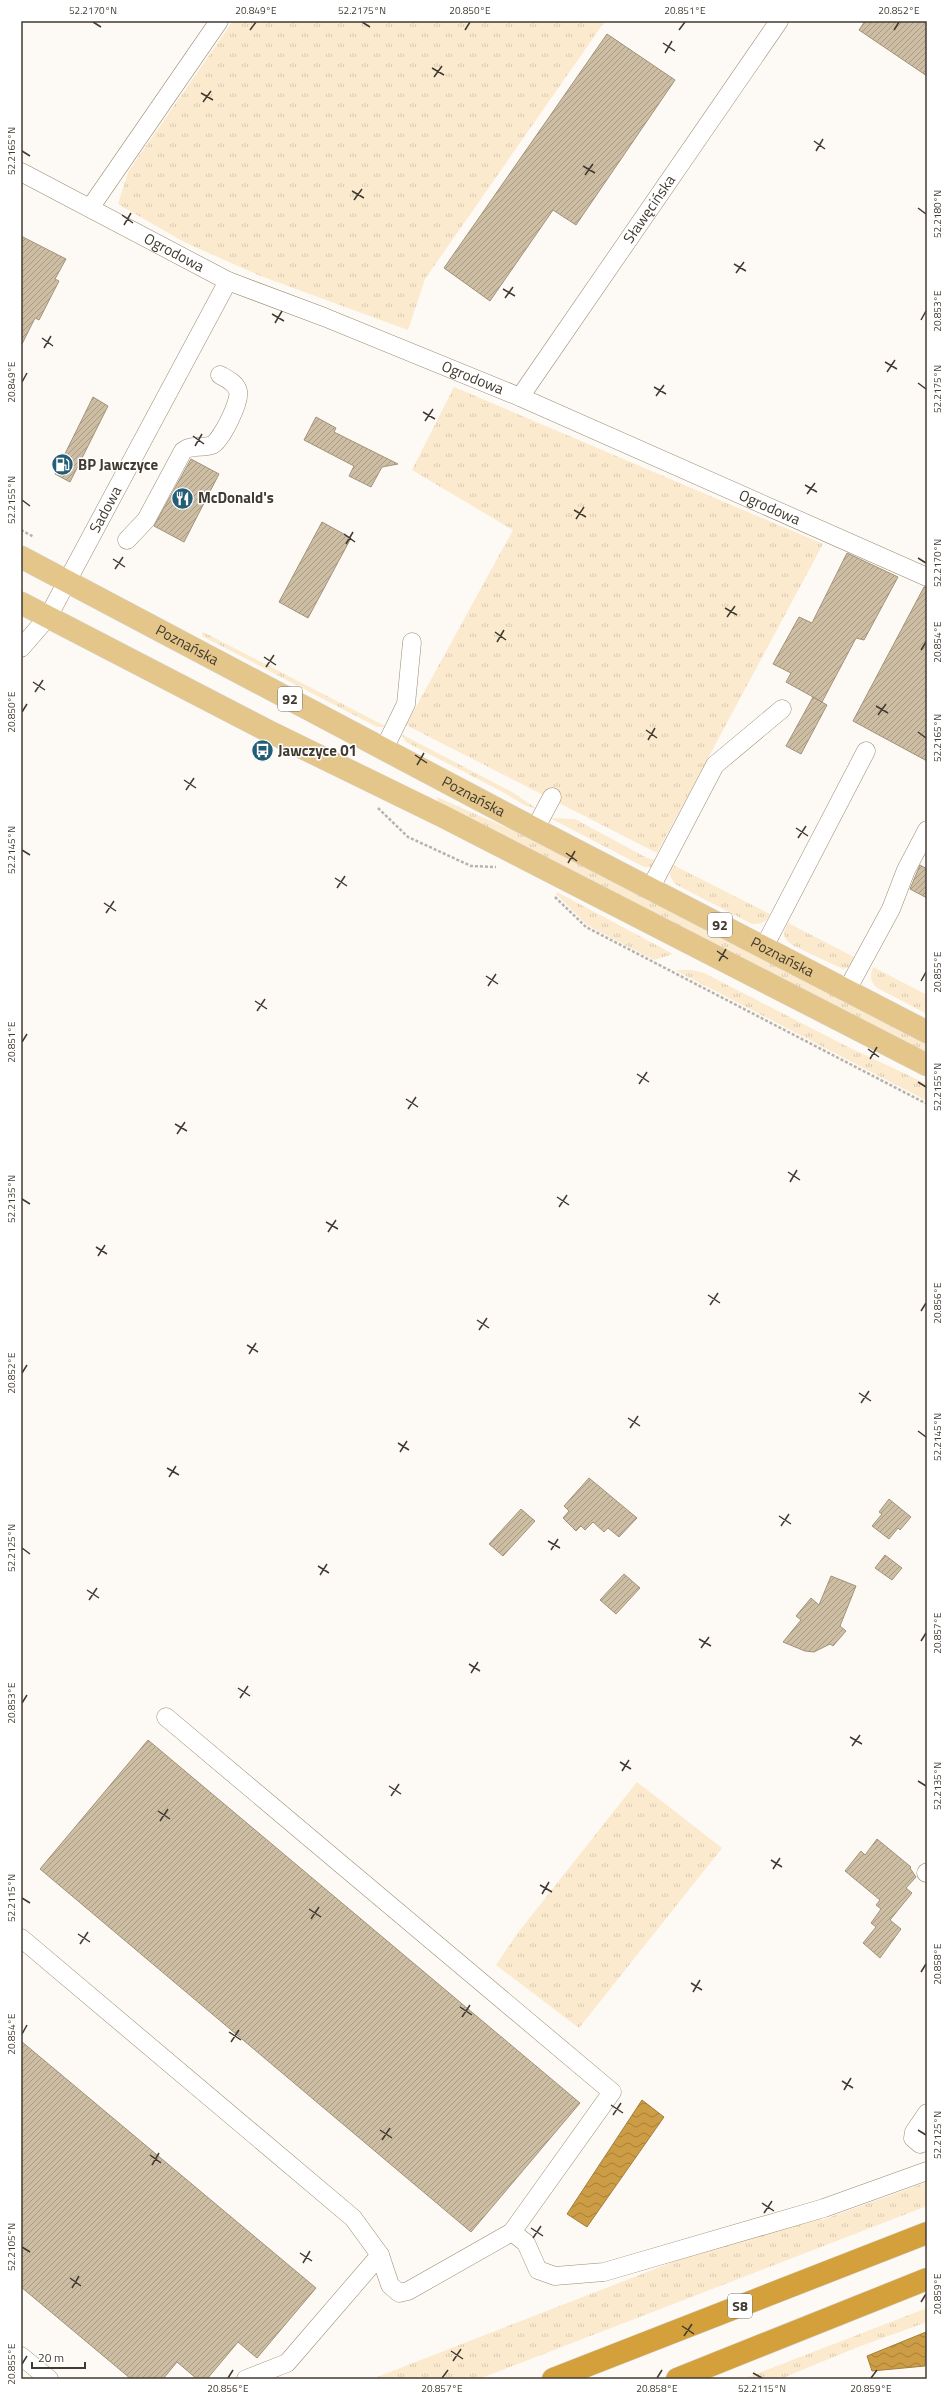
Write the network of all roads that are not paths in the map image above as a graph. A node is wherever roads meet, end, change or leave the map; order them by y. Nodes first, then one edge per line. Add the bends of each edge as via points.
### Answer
1 (219, 21) edge
2 (779, 21) edge
3 (21, 172) edge
4 (90, 208) junction
5 (228, 281) junction
6 (220, 375) dead end
7 (520, 398) junction
8 (127, 540) dead end
9 (21, 557) edge
10 (927, 577) edge
11 (67, 581) junction
12 (21, 603) edge
13 (48, 617) junction
14 (412, 642) dead end
15 (21, 648) edge
16 (782, 710) dead end
17 (384, 749) junction
18 (866, 751) dead end
19 (552, 797) dead end
20 (535, 829) junction
21 (927, 830) edge
22 (650, 888) junction
23 (764, 947) junction
24 (846, 990) junction
25 (927, 1032) edge
26 (927, 1065) edge
27 (166, 1717) dead end
28 (21, 1938) edge
29 (927, 2112) edge
30 (927, 2141) edge
31 (927, 2171) edge
32 (512, 2232) junction
33 (927, 2233) edge
34 (380, 2255) junction
35 (927, 2279) edge
36 (21, 2356) edge
37 (49, 2379) edge
38 (246, 2379) edge
39 (553, 2379) edge
40 (677, 2379) edge

1 - 4 street
2 - 7 street, Sławęcińska
3 - 4 street, Ogrodowa
4 - 5 street, Ogrodowa
5 - 7 street, Ogrodowa via 324,317
5 - 11 street, Sadowa
6 - 8 street via 234,384 238,391 238,399 219,440 213,445 186,449 180,455 146,520
7 - 10 street, Ogrodowa
9 - 11 main road, Poznańska / 92
11 - 13 street, Sadowa
11 - 17 main road, Poznańska / 92
12 - 13 main road, Poznańska / 92
13 - 15 street, Sadowa
13 - 26 main road, Poznańska / 92
14 - 17 street via 406,704
16 - 22 street via 715,765
17 - 20 main road, Poznańska / 92
18 - 23 street
19 - 20 street
20 - 22 main road, Poznańska / 92
21 - 24 street via 906,870 891,909
22 - 23 main road, Poznańska / 92
23 - 24 main road, Poznańska / 92
24 - 25 main road, Poznańska / 92
27 - 32 street via 612,2092
28 - 34 street via 354,2218
29 - 30 street via 913,2138 920,2144
31 - 32 street via 824,2208 604,2272 555,2276 538,2270 526,2243
32 - 34 street via 408,2291 398,2293 390,2285
33 - 39 highway, S8
34 - 38 street via 287,2363
35 - 40 highway
36 - 37 street

